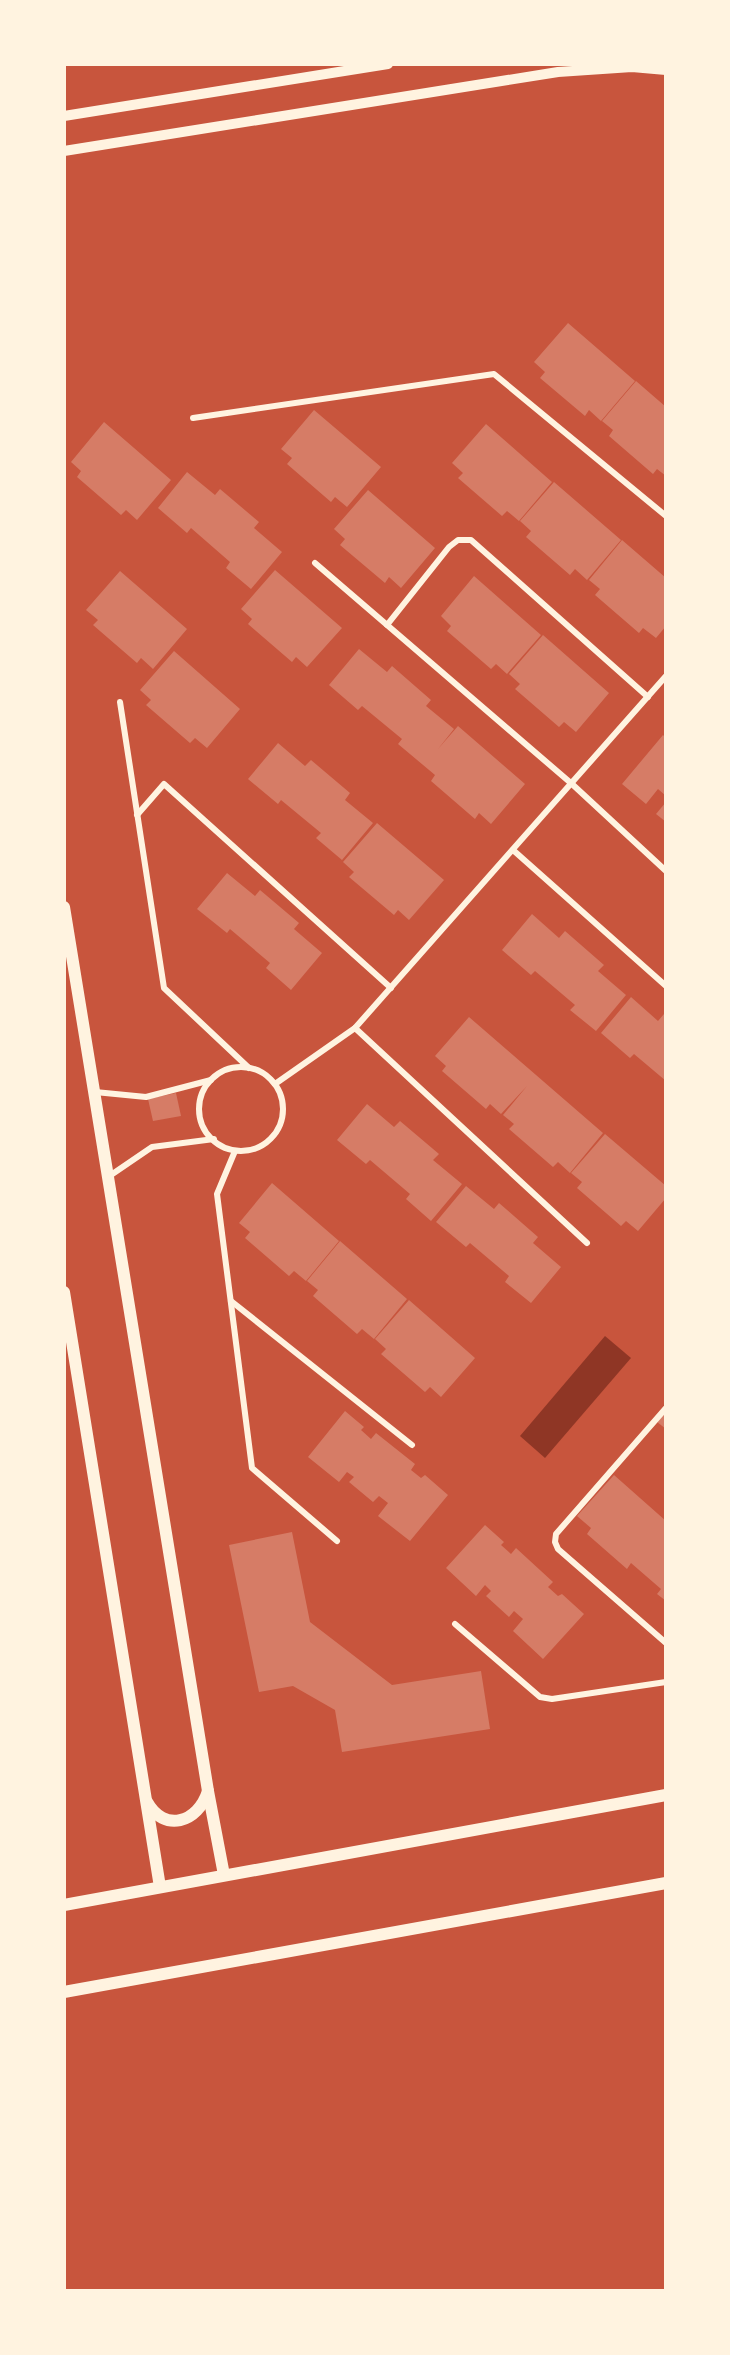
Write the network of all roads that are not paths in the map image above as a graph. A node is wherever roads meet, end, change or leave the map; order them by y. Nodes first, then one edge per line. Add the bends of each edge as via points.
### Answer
1 (388, 64) edge
2 (666, 70) edge
3 (64, 116) edge
4 (64, 151) edge
5 (193, 418) dead end
6 (666, 516) edge
7 (315, 563) dead end
8 (387, 625) junction
9 (666, 676) edge
10 (648, 697) junction
11 (120, 702) dead end
12 (572, 784) junction
13 (137, 815) junction
14 (513, 850) junction
15 (666, 871) edge
16 (64, 907) edge
17 (666, 986) edge
18 (391, 988) junction
19 (355, 1028) junction
20 (249, 1068) junction
21 (211, 1080) junction
22 (275, 1084) junction
23 (94, 1092) junction
24 (214, 1139) junction
25 (235, 1151) junction
26 (108, 1177) junction
27 (587, 1243) dead end
28 (64, 1292) edge
29 (231, 1301) junction
30 (666, 1408) edge
31 (412, 1445) dead end
32 (337, 1541) dead end
33 (455, 1624) dead end
34 (666, 1643) edge
35 (666, 1682) edge
36 (208, 1791) junction
37 (666, 1795) edge
38 (145, 1798) junction
39 (224, 1875) junction
40 (666, 1883) edge
41 (160, 1887) junction
42 (64, 1905) edge
43 (64, 1992) edge

1 - 3 street
2 - 4 street via 632,67 558,72
5 - 6 street via 494,374
7 - 8 street
8 - 10 street via 449,547 458,540 471,540
8 - 12 street
9 - 10 street
10 - 12 street
11 - 13 street
12 - 14 street
12 - 15 street
13 - 18 street via 164,784
13 - 20 street via 164,988
14 - 17 street
14 - 18 street
16 - 23 main road
18 - 19 street
19 - 22 street
19 - 27 street
20 - 21 street via 222,1071
20 - 22 street via 259,1070
21 - 23 street via 146,1097
21 - 24 street via 200,1104 205,1131
22 - 25 street via 282,1096 283,1111 273,1136 262,1145
23 - 26 main road
24 - 25 street
24 - 26 street via 152,1148
25 - 29 street via 217,1194
26 - 36 main road
28 - 38 main road
29 - 31 street
29 - 32 street via 252,1468
30 - 34 street via 556,1534 555,1542 558,1549
33 - 35 street via 540,1697 552,1699
36 - 38 main road via 204,1803 186,1820 173,1821 156,1813
36 - 39 main road
37 - 39 main road
38 - 41 main road
39 - 41 main road
40 - 43 main road
41 - 42 main road

